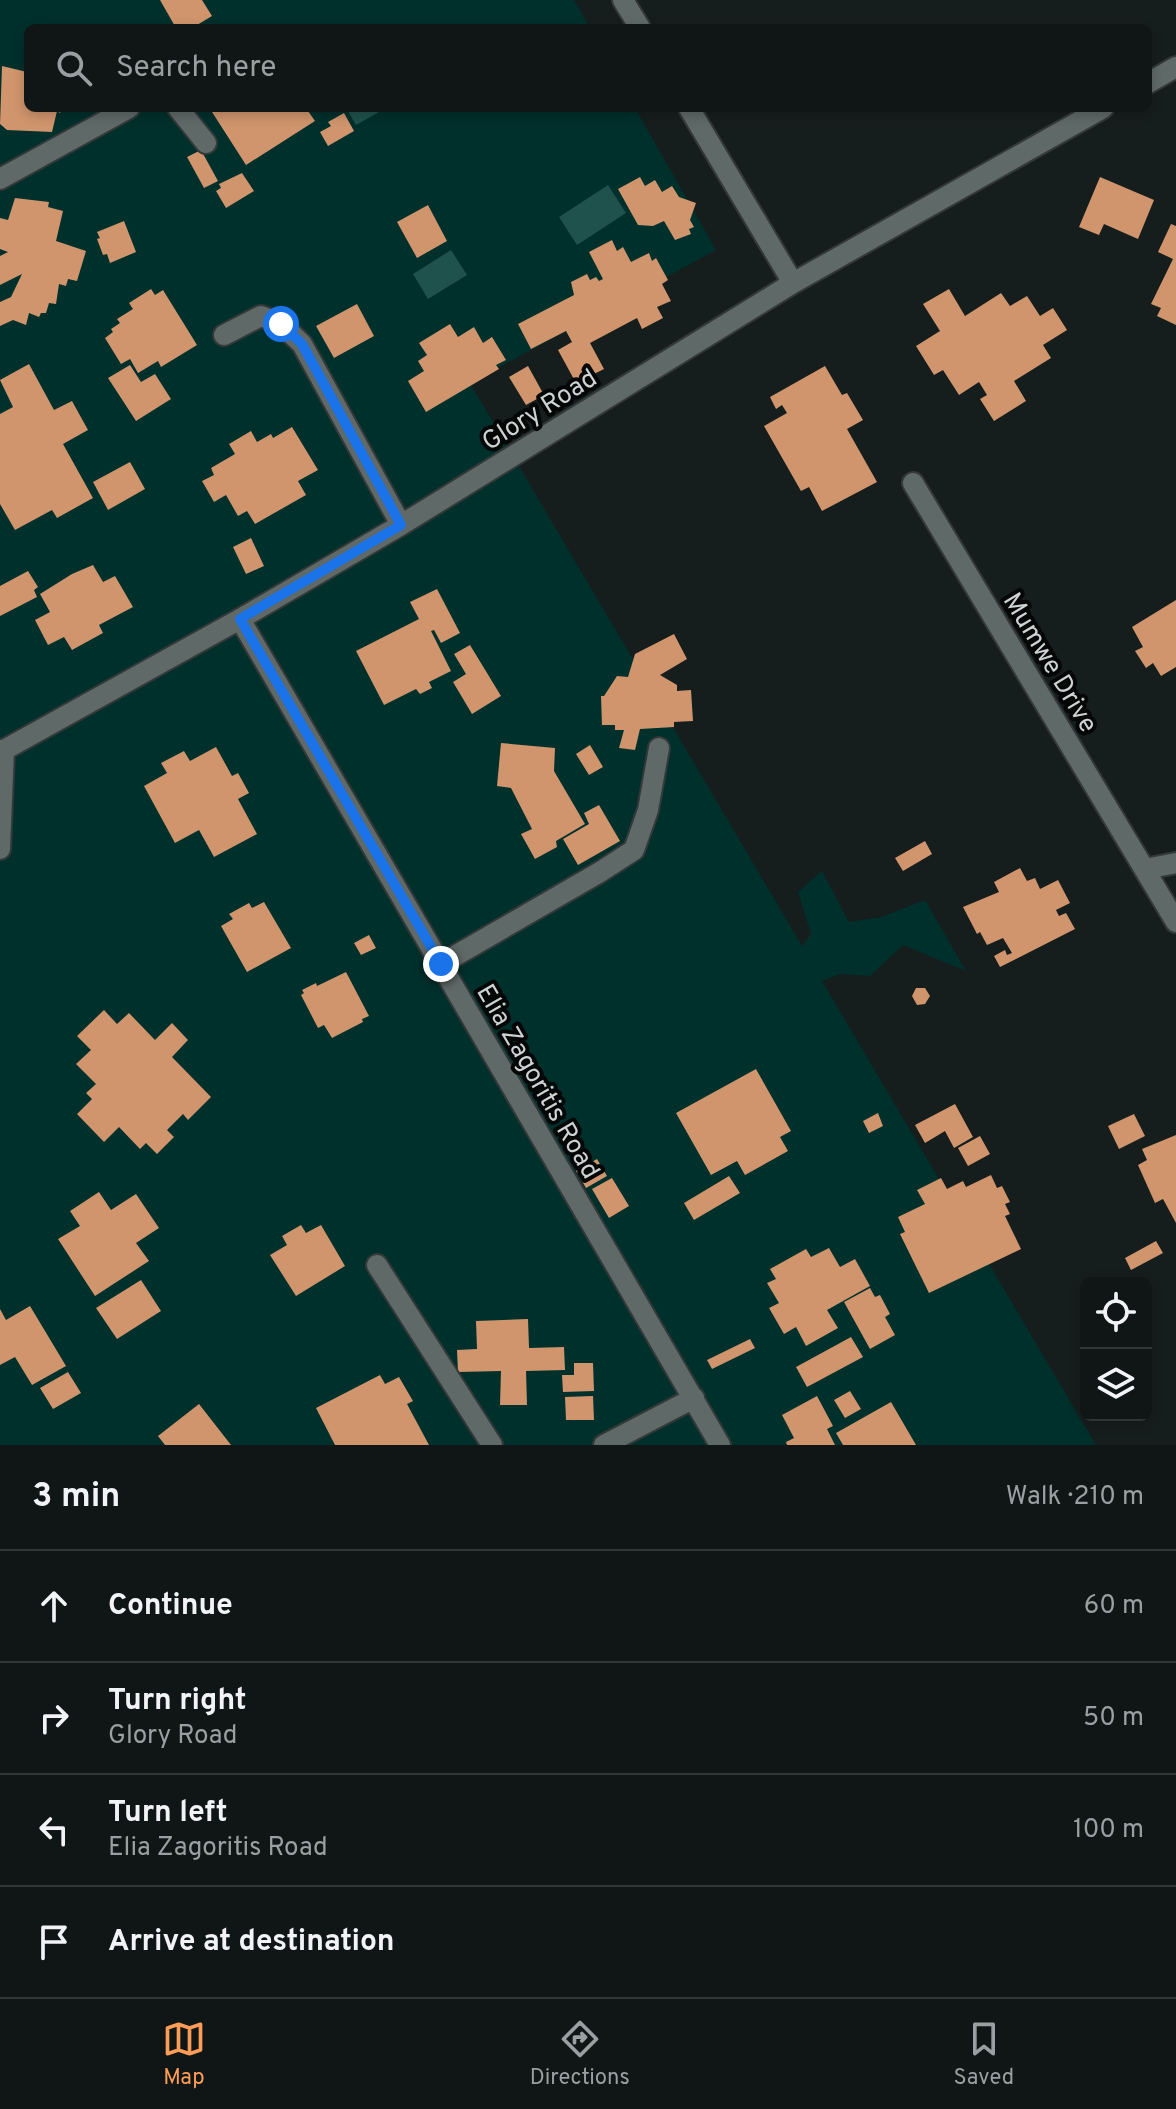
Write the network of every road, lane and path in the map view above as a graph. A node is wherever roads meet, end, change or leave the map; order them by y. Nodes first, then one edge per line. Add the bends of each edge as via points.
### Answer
1 (623, 0) edge
2 (638, 24) edge
3 (1176, 67) edge
4 (1152, 81) edge
5 (122, 112) edge
6 (181, 112) edge
7 (691, 112) edge
8 (1096, 112) edge
9 (206, 143) dead end
10 (0, 179) edge
11 (793, 283) junction
12 (224, 335) dead end
13 (913, 483) dead end
14 (401, 525) junction
15 (240, 619) junction
16 (659, 748) dead end
17 (2, 750) edge
18 (0, 849) edge
19 (1176, 863) edge
20 (1145, 869) junction
21 (1176, 922) edge
22 (441, 964) junction
23 (377, 1265) dead end
24 (694, 1398) junction
25 (492, 1445) edge
26 (604, 1445) edge
27 (720, 1445) edge

1 - 2 street
3 - 4 street
5 - 10 street
6 - 9 street
7 - 11 street
8 - 11 street, Glory Road
11 - 14 street, Glory Road
12 - 14 street via 261,316 281,324 302,344
13 - 20 street, Mumwe Drive
14 - 15 street, Glory Road
15 - 17 street, Glory Road
15 - 22 street, Elia Zagoritis Road
16 - 22 street via 642,835 634,850
17 - 18 street
19 - 20 street
20 - 21 street, Mumwe Drive
22 - 24 street, Elia Zagoritis Road
23 - 25 street
24 - 26 street
24 - 27 street, Elia Zagoritis Road

